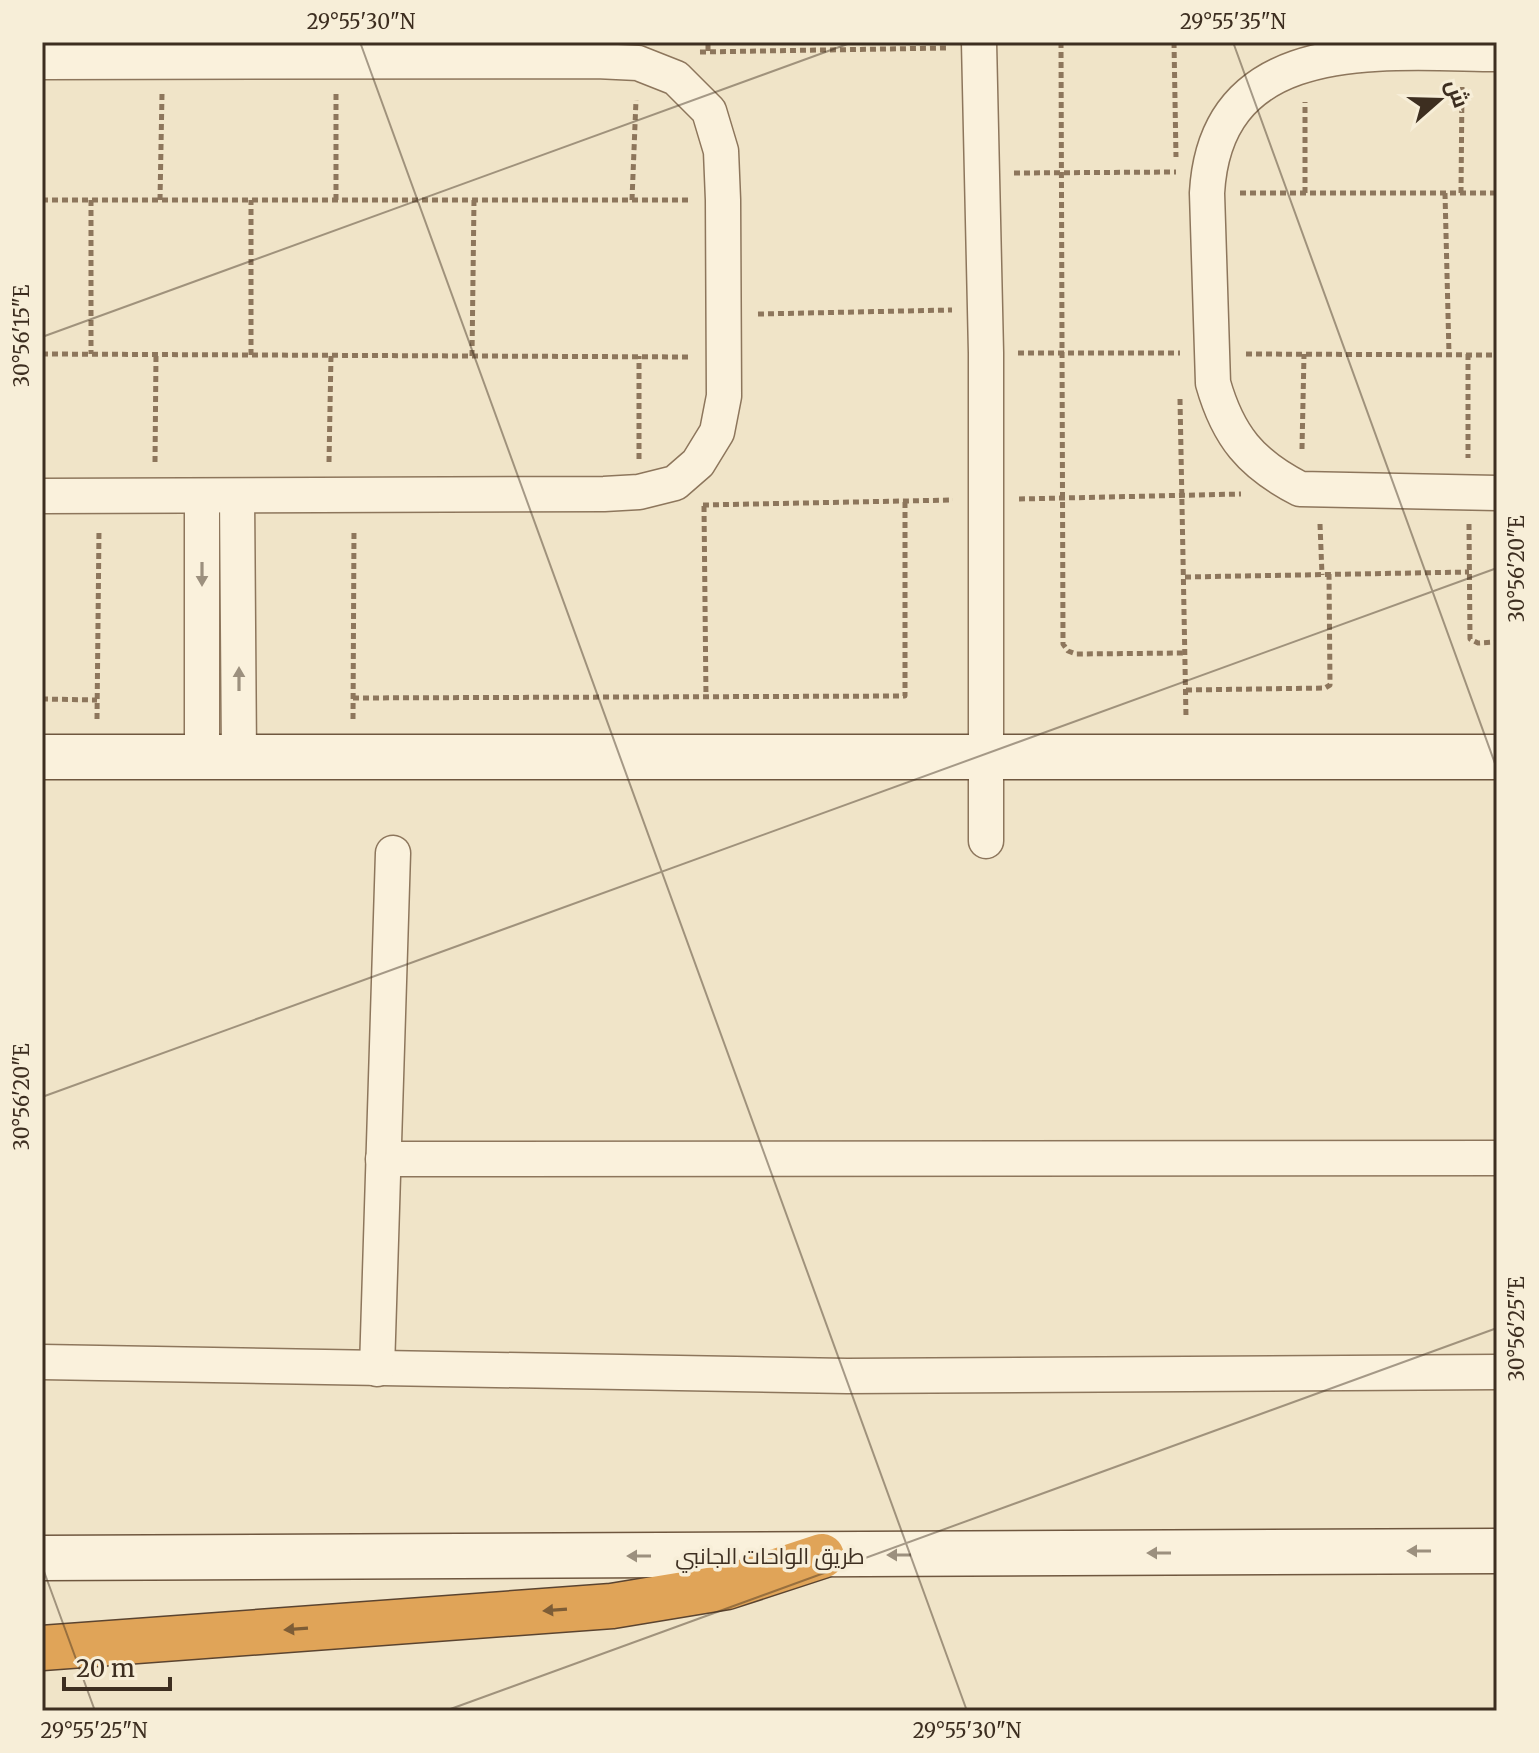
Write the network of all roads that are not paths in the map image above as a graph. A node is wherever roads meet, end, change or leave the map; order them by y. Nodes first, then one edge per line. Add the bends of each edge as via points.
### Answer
1 (979, 45) edge
2 (232, 52) edge
3 (1497, 54) edge
4 (42, 62) edge
5 (1483, 493) edge
6 (42, 496) edge
7 (202, 496) junction
8 (237, 496) junction
9 (42, 757) edge
10 (221, 757) junction
11 (988, 757) junction
12 (1497, 757) edge
13 (986, 841) dead end
14 (393, 853) dead end
15 (1497, 1158) edge
16 (383, 1159) junction
17 (42, 1362) edge
18 (377, 1369) junction
19 (1497, 1372) edge
20 (1497, 1551) edge
21 (822, 1556) junction
22 (42, 1558) edge
23 (42, 1648) edge

1 - 11 street
2 - 4 street via 162,61
2 - 8 street via 337,61 638,63 676,78 709,111 721,151 725,315 724,396 717,432 698,463 675,483 639,492
3 - 5 street via 1372,53 1334,57 1281,73 1259,86 1225,123 1208,182 1213,383 1221,411 1244,448 1299,486
6 - 7 street
7 - 8 street
7 -> 10 street
10 -> 8 street
9 - 10 street
10 - 11 street
11 - 12 street
11 - 13 street
14 - 16 street
15 - 16 street
16 - 18 street
17 - 18 street
18 - 19 street via 847,1376
20 -> 21 street, طريق الواحات الجانبي
21 -> 22 street, طريق الواحات الجانبي
21 -> 23 highway via 727,1587 612,1606

